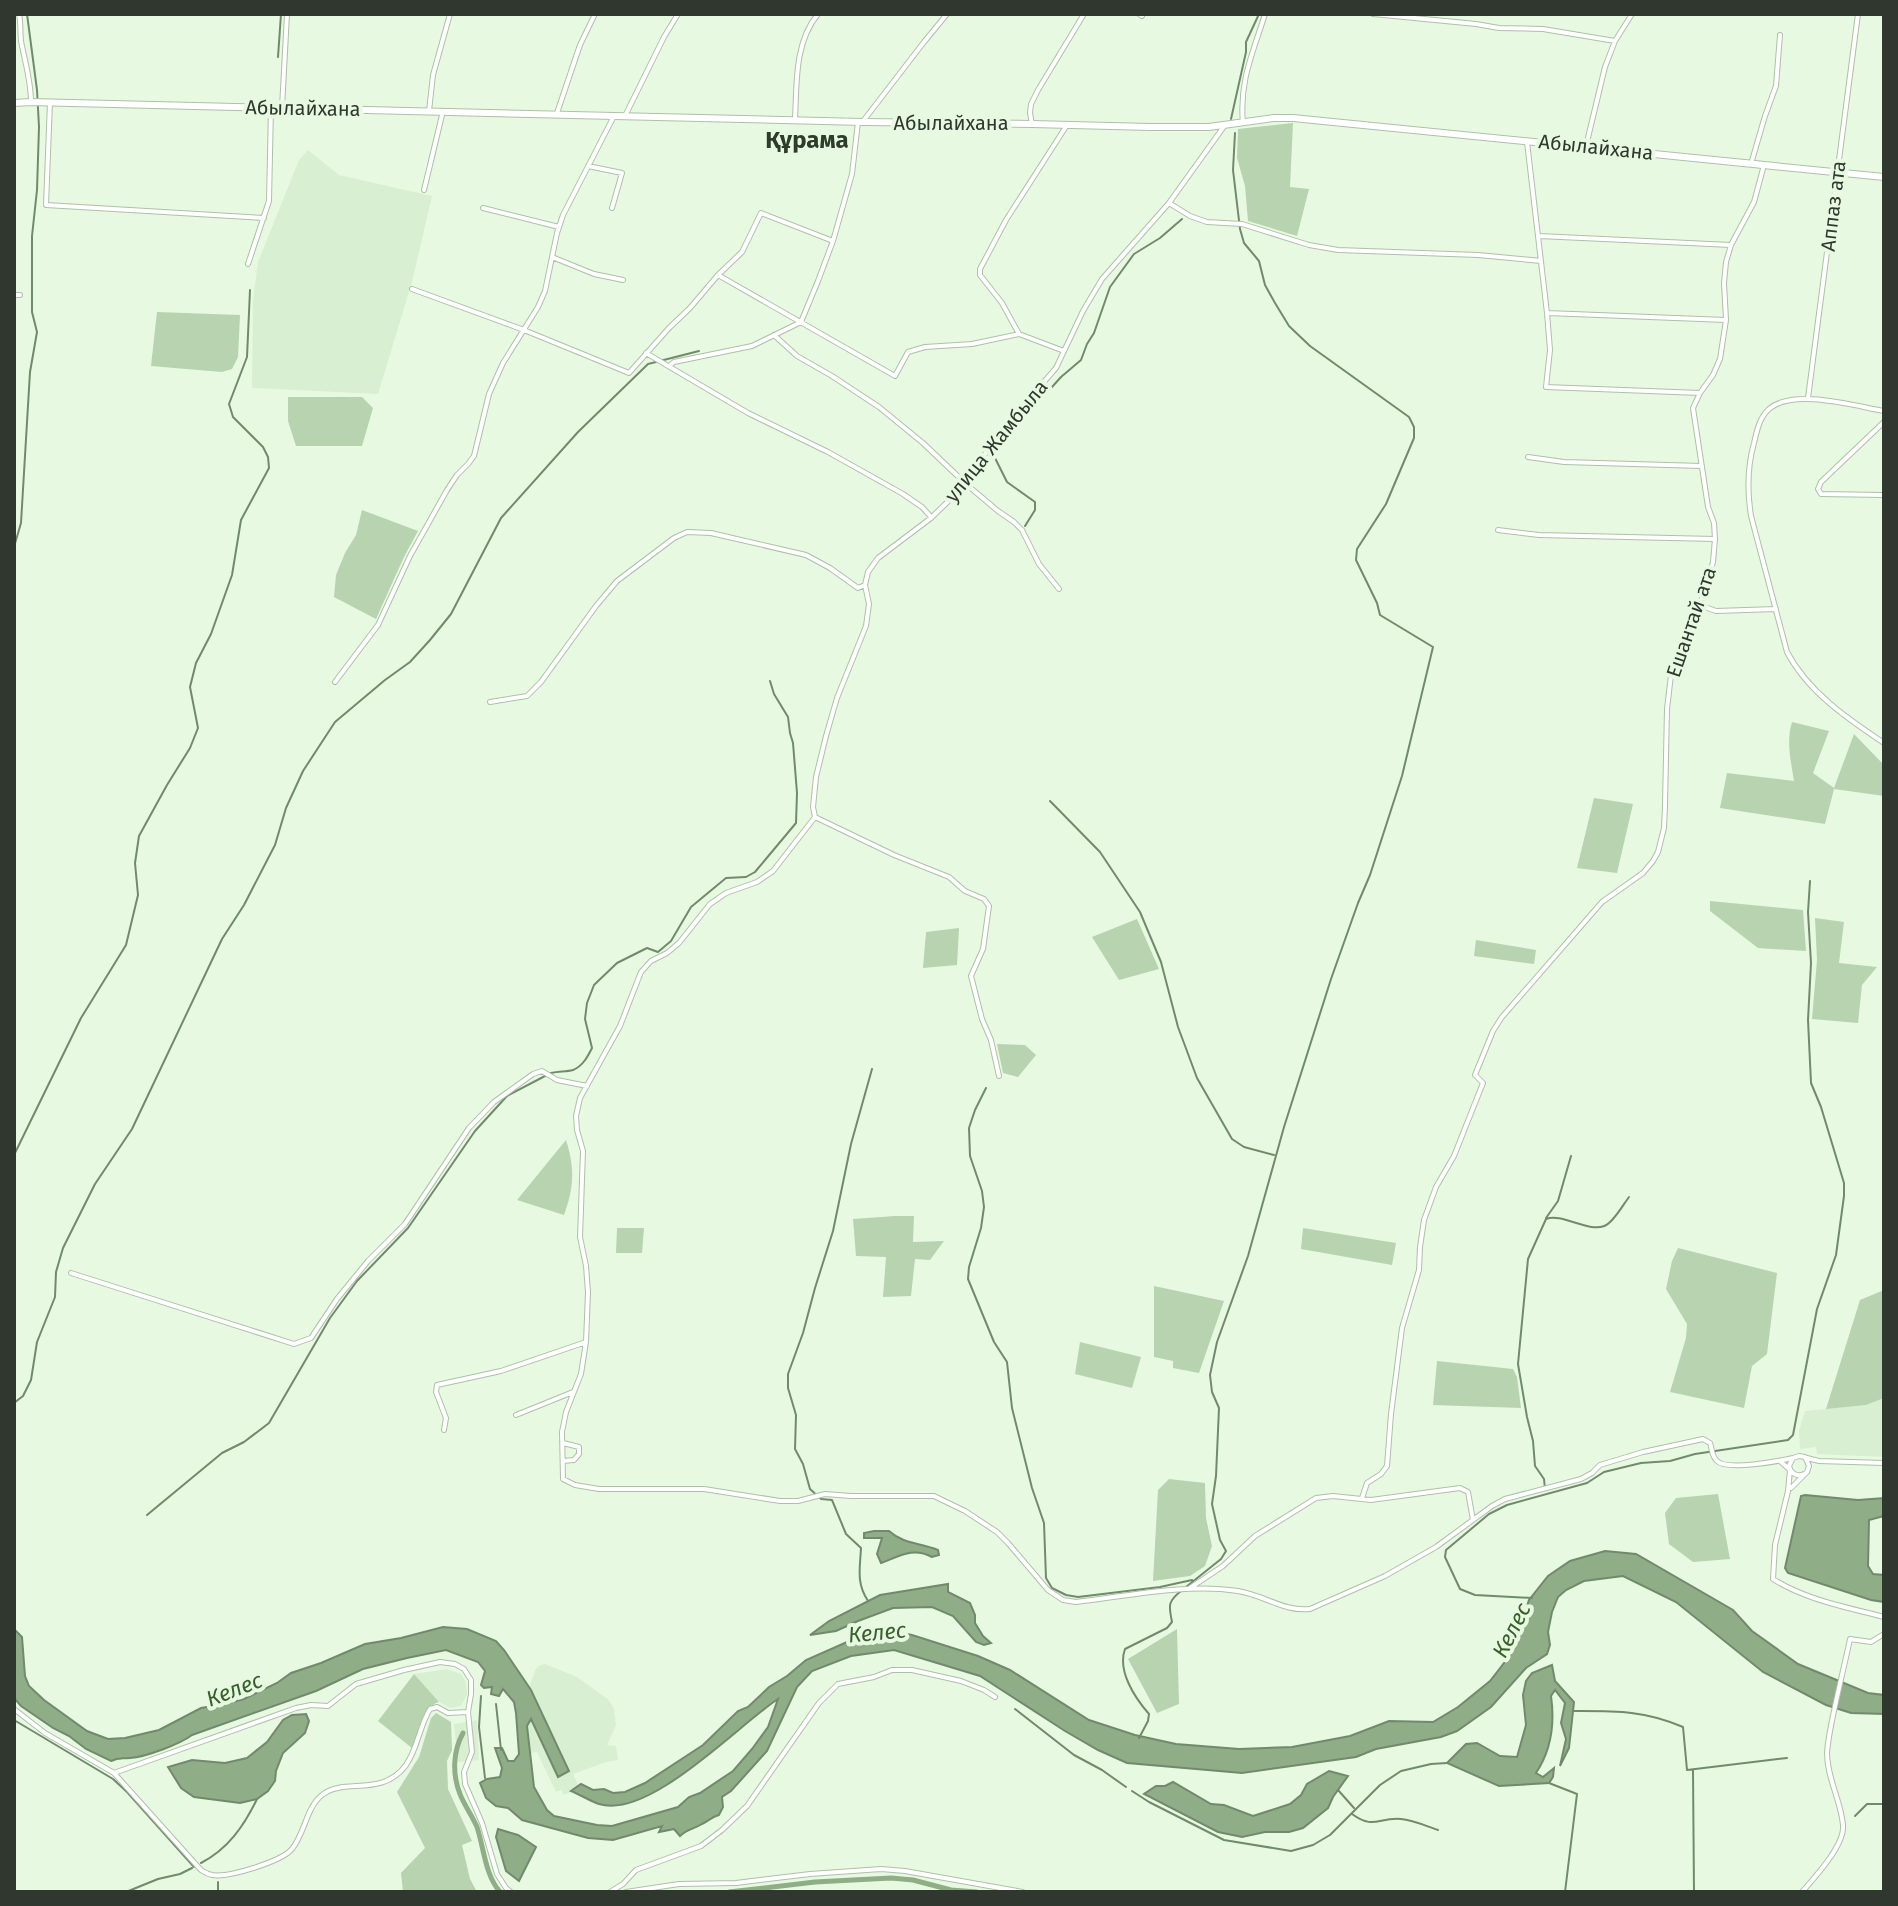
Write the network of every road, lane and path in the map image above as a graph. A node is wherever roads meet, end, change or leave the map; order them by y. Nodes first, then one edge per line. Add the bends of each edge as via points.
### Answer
1 (19, 14) edge
2 (287, 14) edge
3 (450, 14) edge
4 (595, 14) edge
5 (678, 14) edge
6 (818, 14) edge
7 (947, 14) edge
8 (1084, 14) edge
9 (1265, 14) edge
10 (1373, 14) edge
11 (1632, 14) edge
12 (1858, 14) edge
13 (1780, 35) dead end
14 (17, 36) edge
15 (1615, 41) junction
16 (31, 102) junction
17 (46, 102) junction
18 (14, 103) edge
19 (271, 107) junction
20 (282, 108) junction
21 (429, 111) junction
22 (443, 111) junction
23 (557, 113) junction
24 (614, 116) junction
25 (625, 116) junction
26 (795, 119) junction
27 (860, 122) junction
28 (1243, 123) junction
29 (1032, 124) junction
30 (1067, 125) junction
31 (1225, 125) junction
32 (1527, 140) junction
33 (1586, 146) junction
34 (1751, 164) junction
35 (1764, 165) junction
36 (588, 166) junction
37 (1837, 172) junction
38 (1884, 177) edge
39 (424, 190) dead end
40 (1169, 203) junction
41 (483, 208) dead end
42 (612, 208) dead end
43 (264, 218) junction
44 (559, 227) junction
45 (1539, 236) junction
46 (833, 241) junction
47 (1731, 245) junction
48 (552, 257) junction
49 (1541, 261) junction
50 (248, 264) dead end
51 (718, 275) junction
52 (623, 280) dead end
53 (412, 289) dead end
54 (1547, 313) junction
55 (1726, 320) junction
56 (801, 322) junction
57 (524, 330) junction
58 (1019, 334) junction
59 (774, 335) junction
60 (1064, 351) junction
61 (646, 353) junction
62 (669, 366) junction
63 (1700, 393) junction
64 (1808, 398) junction
65 (1884, 411) edge
66 (1884, 422) edge
67 (1528, 457) dead end
68 (1702, 466) junction
69 (966, 484) junction
70 (1884, 495) edge
71 (931, 518) junction
72 (1498, 530) dead end
73 (1715, 539) junction
74 (865, 585) junction
75 (1059, 589) dead end
76 (1699, 605) junction
77 (1776, 609) junction
78 (335, 682) dead end
79 (490, 702) dead end
80 (1884, 743) edge
81 (815, 817) junction
82 (999, 1076) dead end
83 (587, 1086) junction
84 (71, 1273) dead end
85 (586, 1342) junction
86 (573, 1392) junction
87 (516, 1415) dead end
88 (444, 1430) dead end
89 (563, 1443) junction
90 (1805, 1457) junction
91 (1793, 1458) junction
92 (563, 1461) junction
93 (1780, 1461) junction
94 (1819, 1461) junction
95 (1884, 1463) edge
96 (1790, 1470) junction
97 (1806, 1473) junction
98 (1788, 1491) junction
99 (1362, 1498) junction
100 (1473, 1520) junction
101 (1189, 1589) junction
102 (1884, 1617) edge
103 (1884, 1634) edge
104 (995, 1697) dead end
105 (14, 1709) edge
106 (468, 1712) junction
107 (114, 1773) junction
108 (511, 1892) edge
109 (610, 1892) edge
110 (626, 1892) edge
111 (1023, 1892) edge
112 (1802, 1892) edge

1 - 14 street via 22,26
2 - 20 street
3 - 21 street
4 - 23 street
5 - 25 street
6 - 26 street via 803,43
7 - 27 street
8 - 29 street via 1031,104
9 - 28 street via 1243,84
10 - 15 street
11 - 15 street
12 - 37 street, Аппаз ата
13 - 34 street via 1776,86
14 - 16 street
15 - 33 street
16 - 17 main road, Абылайхана
16 - 18 main road, Абылайхана
17 - 19 main road, Абылайхана
17 - 43 street via 46,205
19 - 20 main road, Абылайхана
19 - 43 street
20 - 21 main road, Абылайхана
21 - 22 main road, Абылайхана
22 - 23 main road, Абылайхана
22 - 39 street
23 - 24 main road, Абылайхана
24 - 25 main road, Абылайхана
24 - 36 street
25 - 26 main road, Абылайхана
26 - 27 main road, Абылайхана
27 - 29 main road, Абылайхана
27 - 46 street
28 - 31 main road, Абылайхана
28 - 32 main road, Абылайхана via 1293,118
29 - 30 main road, Абылайхана
30 - 31 main road, Абылайхана
30 - 58 street via 980,269
31 - 40 street, улица Жамбыла
32 - 33 main road, Абылайхана
32 - 45 street
33 - 34 main road, Абылайхана
34 - 35 main road, Абылайхана
35 - 37 main road, Абылайхана
35 - 47 street, Ешантай ата via 1754,202
36 - 42 street via 622,173
36 - 44 street
37 - 38 main road, Абылайхана
37 - 64 street, Аппаз ата
40 - 49 street via 1207,222 1242,224 1338,250
40 - 60 street, улица Жамбыла via 1102,279
41 - 44 street
43 - 50 street
44 - 48 street
45 - 47 street
45 - 49 street
46 - 51 street via 761,213 742,252
46 - 56 street
47 - 55 street, Ешантай ата via 1724,283
48 - 52 street
48 - 57 street via 545,291
49 - 54 street
51 - 56 street
51 - 61 street
53 - 57 street
54 - 55 street
54 - 63 street via 1546,387
55 - 63 street, Ешантай ата via 1720,359
56 - 58 street via 895,376 908,352
56 - 59 street
57 - 61 street via 629,373
57 - 78 street via 489,394 474,456 447,490 378,625
58 - 60 street
59 - 62 street via 752,346
59 - 69 street via 797,356 879,407
60 - 69 street, улица Жамбыла
61 - 62 street
62 - 71 street via 903,494
63 - 68 street, Ешантай ата via 1693,408
64 - 65 street
64 - 77 street via 1766,411 1750,455 1747,493
66 - 70 street via 1818,489 1821,494
67 - 68 street
68 - 73 street, Ешантай ата
69 - 71 street, улица Жамбыла
69 - 75 street via 1022,530
71 - 74 street, улица Жамбыла via 878,558
72 - 73 street
73 - 76 street, Ешантай ата
74 - 79 street via 858,588 806,555 687,532 617,581 527,696
74 - 81 street via 866,626 826,736 816,777
76 - 77 street via 1716,611
76 - 99 street, Ешантай ата via 1671,675 1664,828 1658,852 1643,873 1602,902 1493,1031 1475,1075 1483,1083 1424,1220 1419,1270 1402,1328 1387,1466 1367,1483
77 - 80 street via 1794,665 1847,719
81 - 82 street via 949,877 989,906 983,949 971,976
81 - 83 street via 773,871 710,904 679,943 641,972 620,1026
83 - 84 street via 542,1071 494,1102 469,1128 405,1224 368,1261 311,1338 294,1344
83 - 85 street via 576,1116 583,1151 580,1237 588,1292
85 - 86 street
85 - 88 street via 501,1371 437,1385
86 - 87 street
86 - 89 street
89 - 92 street
89 - 92 street via 579,1447 574,1460
90 - 91 street
90 - 94 street
90 - 97 street
91 - 93 street
91 - 96 street
92 - 101 street via 563,1479 599,1489 704,1489 780,1501 825,1494 934,1496 997,1532 1063,1600
93 - 96 street
93 - 100 street via 1719,1464 1703,1439 1600,1465 1581,1479 1505,1499
94 - 95 street
94 - 97 street
96 - 97 street via 1798,1476
96 - 98 street
97 - 98 street
98 - 102 street via 1773,1579 1827,1602
99 - 100 street via 1460,1488 1468,1492
99 - 101 street via 1333,1496 1304,1504
100 - 101 street via 1397,1569 1310,1609 1288,1609 1241,1591
103 - 112 street via 1871,1642 1850,1639 1829,1737 1828,1765 1843,1832
104 - 109 street via 961,1681 912,1670 838,1684 747,1806 722,1830 701,1846 636,1870
105 - 107 street
106 - 107 street via 469,1675 455,1664 440,1662 356,1684 328,1706 296,1708
106 - 107 street via 430,1709 397,1775 320,1796 291,1851 233,1873 214,1876 201,1870
106 - 108 street via 472,1752 465,1784 497,1874
110 - 111 street via 881,1869

